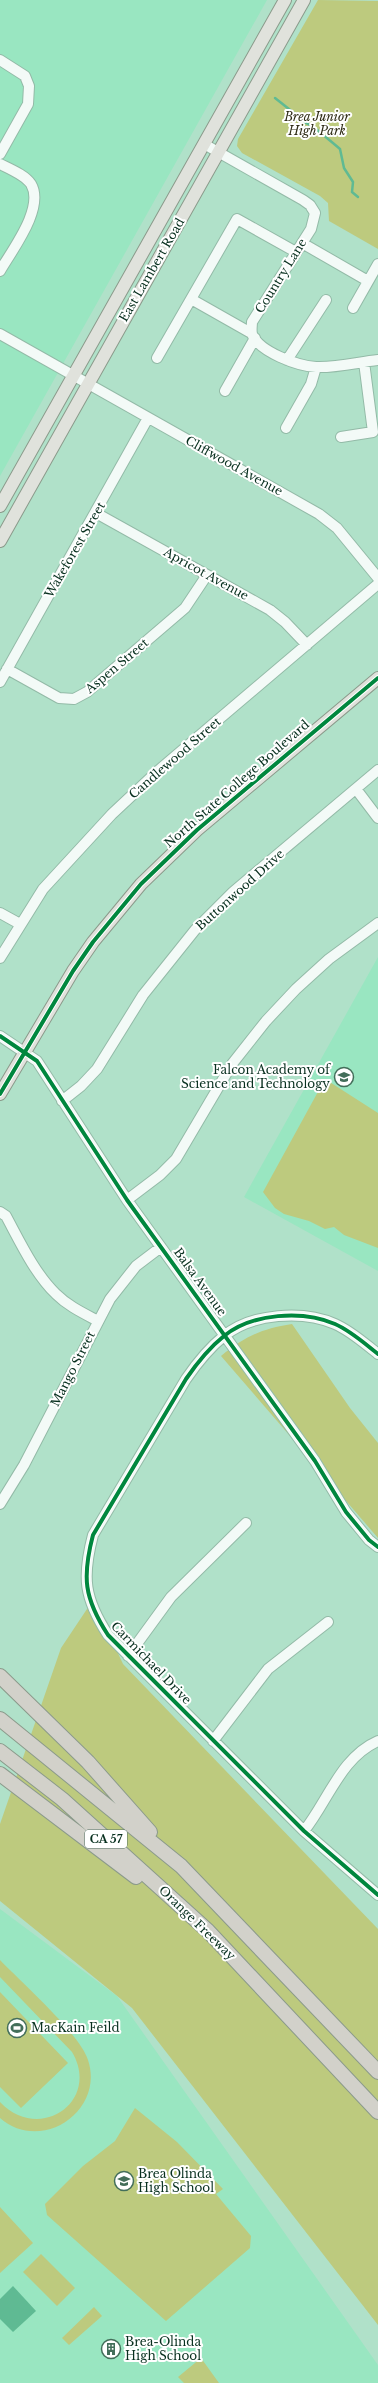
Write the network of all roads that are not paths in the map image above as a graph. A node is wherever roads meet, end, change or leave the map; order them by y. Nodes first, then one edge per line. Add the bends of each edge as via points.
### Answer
1 (285, 0) edge
2 (304, 0) edge
3 (267, 33) junction
4 (282, 41) junction
5 (0, 60) edge
6 (204, 144) junction
7 (219, 153) junction
8 (0, 154) edge
9 (0, 164) edge
10 (302, 243) junction
11 (296, 252) junction
12 (378, 264) edge
13 (0, 271) edge
14 (368, 281) junction
15 (191, 299) junction
16 (326, 300) dead end
17 (353, 308) dead end
18 (0, 334) edge
19 (253, 335) junction
20 (157, 358) dead end
21 (287, 360) junction
22 (378, 360) edge
23 (364, 362) junction
24 (316, 367) junction
25 (73, 375) junction
26 (88, 383) junction
27 (225, 391) dead end
28 (374, 411) edge
29 (148, 418) junction
30 (286, 428) dead end
31 (341, 437) dead end
32 (0, 506) edge
33 (96, 513) junction
34 (0, 541) edge
35 (207, 575) junction
36 (378, 578) edge
37 (378, 584) edge
38 (307, 645) junction
39 (7, 669) junction
40 (378, 678) edge
41 (0, 682) edge
42 (378, 770) edge
43 (356, 789) junction
44 (378, 818) edge
45 (0, 913) edge
46 (378, 923) edge
47 (20, 924) junction
48 (0, 958) edge
49 (0, 1036) edge
50 (25, 1052) junction
51 (0, 1094) edge
52 (62, 1102) junction
53 (127, 1200) junction
54 (0, 1212) edge
55 (161, 1247) junction
56 (98, 1320) junction
57 (225, 1334) junction
58 (378, 1354) edge
59 (0, 1504) edge
60 (246, 1523) dead end
61 (378, 1548) edge
62 (328, 1622) dead end
63 (128, 1656) junction
64 (0, 1676) edge
65 (0, 1719) edge
66 (214, 1741) junction
67 (378, 1741) edge
68 (0, 1751) edge
69 (0, 1774) edge
70 (304, 1830) junction
71 (181, 1866) junction
72 (378, 1895) edge
73 (208, 1931) junction
74 (378, 2072) edge
75 (378, 2112) edge

1 - 3 main road, East Lambert Road
2 - 4 main road, East Lambert Road
3 - 4 main road
3 - 6 main road, East Lambert Road
4 - 7 main road, East Lambert Road
5 - 8 street via 25,76 30,95 28,104
6 - 7 street, Country Lane
6 - 25 main road, East Lambert Road
7 - 10 street, Country Lane via 310,205 314,220
7 - 26 main road, East Lambert Road
9 - 13 street via 30,183 35,195 35,206
10 - 11 street, Country Lane
10 - 14 street
11 - 15 street via 236,219
11 - 19 street, Country Lane via 252,322
12 - 14 street
14 - 17 street
15 - 19 street
15 - 20 street
16 - 21 street
18 - 25 street, Cliffwood Avenue
19 - 21 street via 271,353
19 - 27 street, Country Lane
21 - 24 street
22 - 23 street
23 - 24 street
23 - 28 street
24 - 30 street via 311,384
25 - 26 street, Cliffwood Avenue
25 - 32 main road, East Lambert Road
26 - 29 street, Cliffwood Avenue
26 - 34 main road, East Lambert Road
28 - 31 street via 373,432
29 - 33 street, Wakeforest Street
29 - 36 street, Cliffwood Avenue via 320,514 337,528
33 - 35 street, Apricot Avenue
33 - 39 street, Wakeforest Street
35 - 38 street, Apricot Avenue via 270,610
35 - 39 street, Aspen Street via 185,608 87,692 74,699 59,698
37 - 38 street, Candlewood Street
38 - 47 street, Candlewood Street via 159,770 112,814 43,889
39 - 41 street, Wakeforest Street
40 - 50 main road, North State College Boulevard via 197,830 141,884 72,971
42 - 43 street, Buttonwood Drive
43 - 44 street
43 - 52 street, Buttonwood Drive via 234,892 195,930 143,995 97,1069
45 - 47 street
46 - 53 street via 329,960 296,989 266,1021 232,1064 176,1159 160,1175
47 - 48 street, Candlewood Street
49 - 50 street, Balsa Avenue
50 - 51 main road, North State College Boulevard
50 - 52 street, Balsa Avenue via 37,1061
52 - 53 street, Balsa Avenue
53 - 55 street, Balsa Avenue
54 - 56 street via 6,1216 43,1278 56,1294 74,1308
55 - 56 street, Mango Street via 136,1266
55 - 57 street, Balsa Avenue
56 - 59 street, Mango Street via 24,1465
57 - 58 street via 251,1322 273,1316 295,1315 334,1324 350,1332
57 - 61 street, Balsa Avenue via 315,1461 346,1512
57 - 63 street, Carmichael Drive via 198,1362 186,1379 93,1535 86,1561 86,1586 94,1614 108,1635
60 - 63 street via 171,1598
62 - 66 street via 268,1669
63 - 66 street, Carmichael Drive
64 - 71 highway via 88,1762
65 - 71 highway, CA 57
66 - 70 street, Carmichael Drive
67 - 70 street via 355,1756 348,1764 318,1814
68 - 73 highway, Orange Freeway / CA 57 via 62,1799
69 - 73 highway
70 - 72 street, Carmichael Drive
71 - 74 highway, CA 57
73 - 75 highway, Orange Freeway / CA 57

